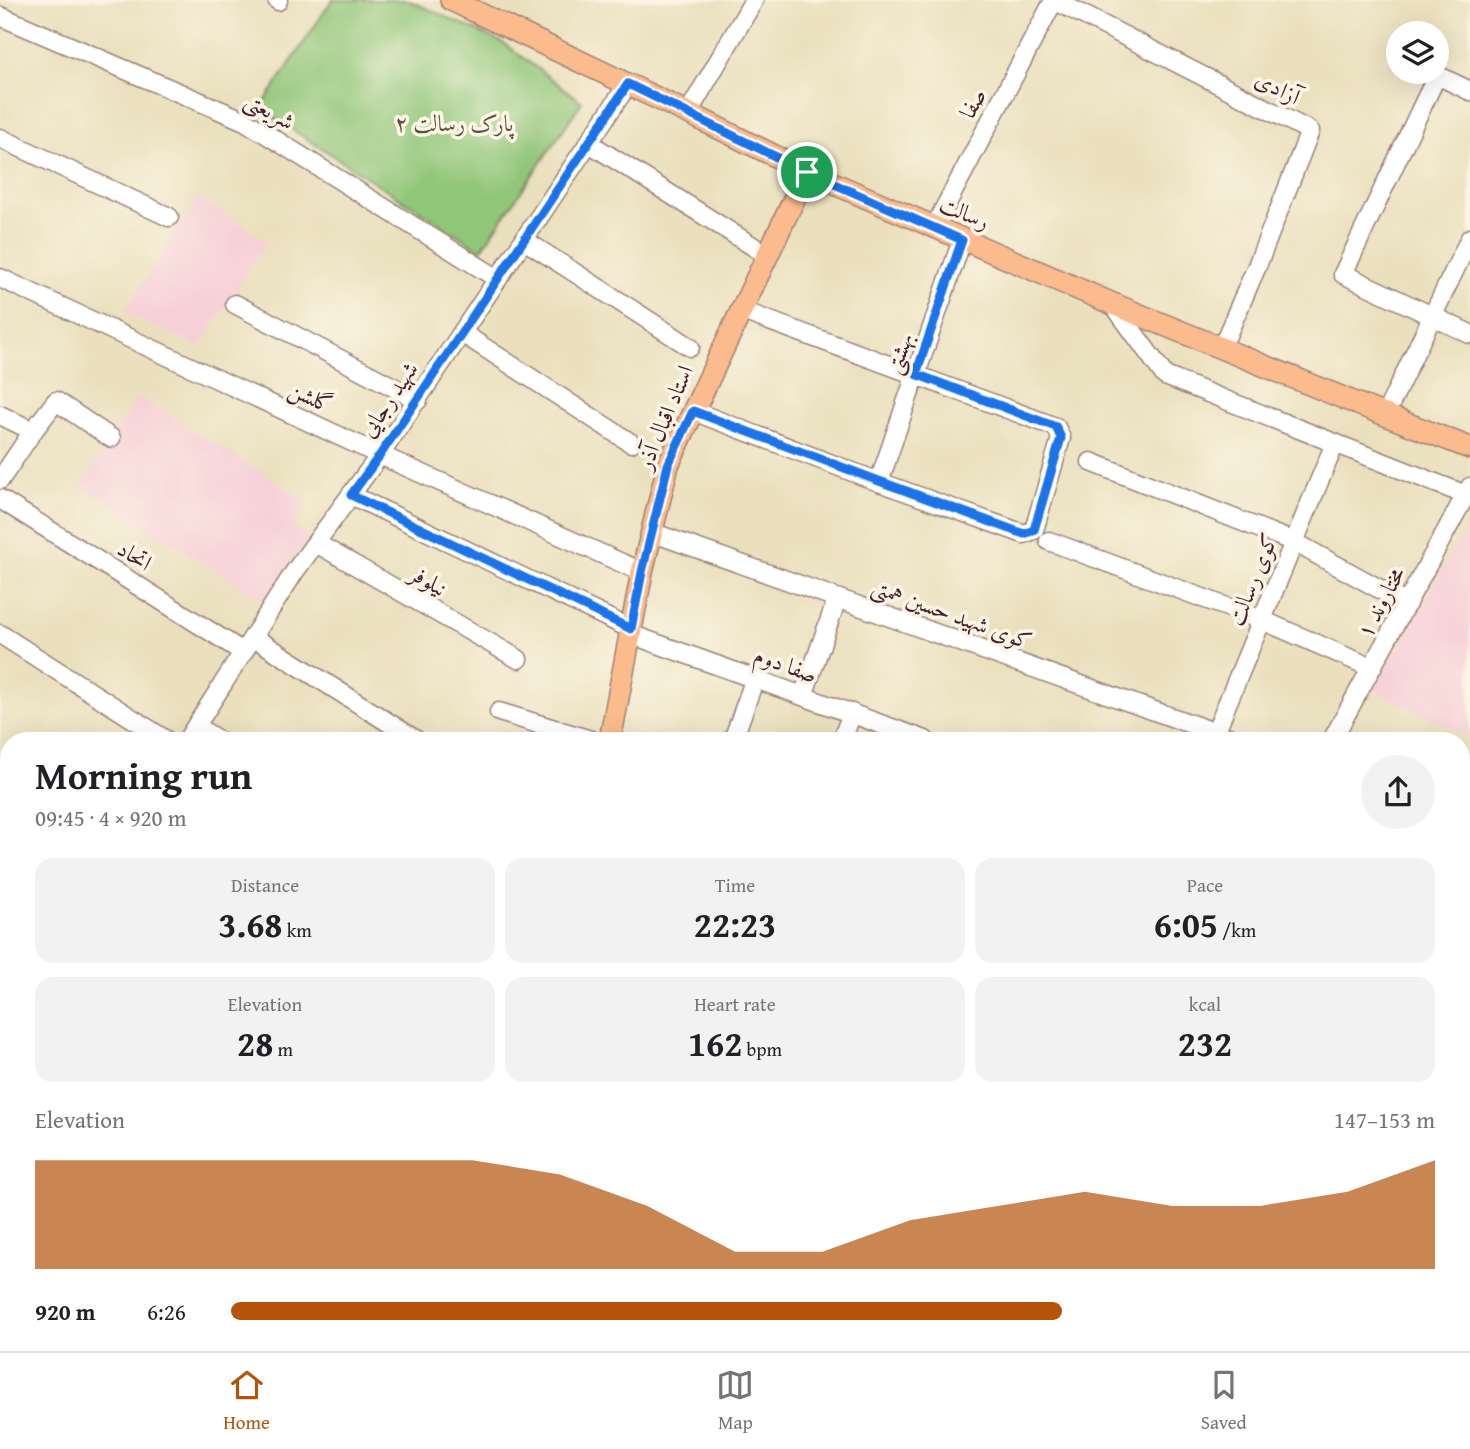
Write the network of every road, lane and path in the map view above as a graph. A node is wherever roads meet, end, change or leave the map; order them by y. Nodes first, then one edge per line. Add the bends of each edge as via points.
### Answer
1 (451, 0) edge
2 (754, 0) edge
3 (1054, 0) edge
4 (0, 16) edge
5 (628, 84) junction
6 (1470, 91) edge
7 (688, 113) junction
8 (0, 138) edge
9 (589, 143) junction
10 (807, 172) junction
11 (169, 217) dead end
12 (934, 228) junction
13 (1470, 238) edge
14 (524, 240) junction
15 (962, 240) junction
16 (767, 254) junction
17 (0, 278) edge
18 (498, 279) junction
19 (1112, 303) junction
20 (235, 304) dead end
21 (740, 310) junction
22 (1433, 316) junction
23 (462, 334) junction
24 (1470, 334) edge
25 (690, 347) dead end
26 (1222, 347) junction
27 (916, 374) junction
28 (418, 400) junction
29 (693, 411) junction
30 (0, 415) edge
31 (1385, 415) junction
32 (33, 431) junction
33 (111, 438) dead end
34 (631, 443) dead end
35 (1335, 443) junction
36 (1470, 448) edge
37 (380, 455) junction
38 (1091, 462) dead end
39 (0, 480) edge
40 (879, 481) junction
41 (1468, 491) edge
42 (351, 495) junction
43 (0, 499) edge
44 (651, 532) junction
45 (1049, 541) dead end
46 (1294, 542) junction
47 (316, 543) junction
48 (642, 572) junction
49 (837, 598) junction
50 (1407, 604) junction
51 (1262, 620) junction
52 (631, 632) junction
53 (0, 634) edge
54 (248, 644) junction
55 (518, 659) dead end
56 (1372, 668) junction
57 (755, 678) junction
58 (803, 696) junction
59 (499, 712) dead end
60 (852, 713) junction
61 (153, 732) edge
62 (192, 732) edge
63 (402, 732) edge
64 (565, 732) edge
65 (612, 732) edge
66 (736, 732) edge
67 (845, 732) edge
68 (903, 732) edge
69 (1212, 732) edge
70 (1215, 732) edge
71 (1336, 732) edge

1 - 5 main road, رسالت
2 - 7 street
3 - 12 street, صفا
3 - 26 street, آزادی via 1310,131
4 - 18 street, شریعتی via 245,121
5 - 7 main road, رسالت
5 - 9 street, شهید رجایی
6 - 22 street via 1437,75 1343,274
7 - 10 main road, رسالت
8 - 11 street
9 - 14 street, شهید رجایی
9 - 16 street
10 - 12 main road, رسالت
10 - 16 main road, استاد اقبال آذر
12 - 15 main road, رسالت
13 - 22 street
14 - 18 street, شهید رجایی
14 - 25 street
15 - 19 main road, رسالت
15 - 27 street, بهشتی
16 - 21 main road, استاد اقبال آذر
17 - 37 street, گلشن
18 - 23 street, شهید رجایی
19 - 26 main road, رسالت
19 - 35 street via 1165,376
20 - 28 street
21 - 27 street
21 - 29 main road, استاد اقبال آذر
22 - 24 street
22 - 31 street
23 - 28 street, شهید رجایی
23 - 34 street
26 - 31 main road, رسالت
27 - 40 street, بهشتی
27 - 40 street via 1056,427 1061,438 1034,530 1024,534
28 - 37 street, شهید رجایی
29 - 40 street
29 - 44 main road, استاد اقبال آذر via 668,465
30 - 32 street
31 - 36 main road, رسالت
32 - 33 street via 57,401
32 - 39 street
35 - 41 street
35 - 46 street, کوی رسالت
37 - 42 street, شهید رجایی
37 - 48 street, گلشن
38 - 46 street
41 - 50 street, مختاروند ۱
42 - 47 street, شهید رجایی
42 - 52 street, صفا دوم
43 - 54 street, اتحاد
44 - 48 main road, استاد اقبال آذر
44 - 49 street, کوی شهید حسین همتی
45 - 51 street
46 - 50 street
46 - 51 street, کوی رسالت
47 - 54 street, شهید رجایی
47 - 55 street, نیلوفر
48 - 52 main road, استاد اقبال آذر
49 - 58 street
49 - 69 street, کوی شهید حسین همتی
50 - 56 street, مختاروند ۱
51 - 56 street
51 - 70 street, کوی رسالت
52 - 57 street, صفا دوم
52 - 65 main road, استاد اقبال آذر
53 - 61 street
54 - 62 street, شهید رجایی
54 - 63 street, اتحاد
56 - 71 street, مختاروند ۱
57 - 58 street, صفا دوم
57 - 66 street
58 - 60 street, صفا دوم
59 - 64 street
60 - 67 street
60 - 68 street, صفا دوم

